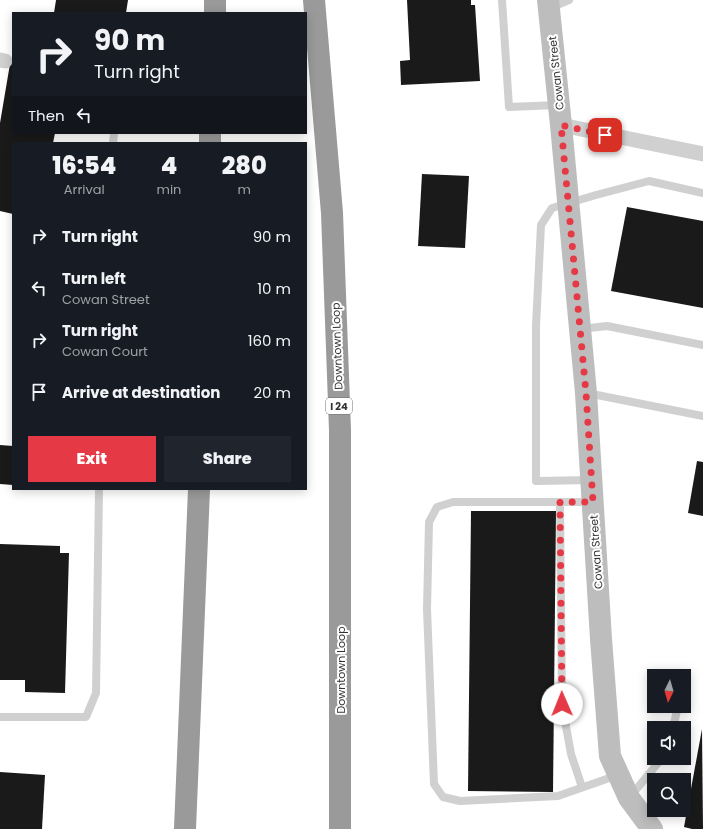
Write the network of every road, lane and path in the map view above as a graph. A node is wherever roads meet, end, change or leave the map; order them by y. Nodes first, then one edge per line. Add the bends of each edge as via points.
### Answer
1 (215, 0) edge
2 (314, 0) edge
3 (502, 0) edge
4 (569, 0) edge
5 (548, 4) edge
6 (215, 12) edge
7 (560, 115) junction
8 (703, 154) edge
9 (703, 193) edge
10 (568, 203) junction
11 (580, 330) junction
12 (703, 345) edge
13 (586, 393) junction
14 (703, 416) edge
15 (591, 480) junction
16 (99, 490) edge
17 (199, 490) edge
18 (560, 502) junction
19 (593, 502) junction
20 (0, 717) edge
21 (656, 765) edge
22 (619, 775) junction
23 (582, 787) junction
24 (629, 798) junction
25 (341, 824) edge
26 (184, 829) edge
27 (652, 829) edge

1 - 6 highway
2 - 25 highway, Downtown Loop / I 24 via 332,213 340,430
3 - 7 lane via 508,108
4 - 5 lane
5 - 7 street, Cowan Street
7 - 8 street
7 - 10 street, Cowan Street
9 - 10 lane via 649,181
10 - 11 street, Cowan Street
10 - 15 lane via 552,208 541,225 536,326 536,481
11 - 12 lane via 607,326
11 - 13 street, Cowan Street
13 - 14 lane
13 - 15 street, Cowan Street
15 - 19 street, Cowan Street
16 - 20 lane via 96,693 86,717
17 - 26 highway
18 - 19 lane
18 - 23 lane via 562,704 571,754
18 - 23 lane via 452,502 437,507 429,522 427,609 434,784 444,797 460,801 558,796
19 - 22 street, Cowan Street via 610,756
21 - 24 lane
22 - 23 lane
22 - 24 street, Cowan Street
24 - 27 street, Cowan Street

